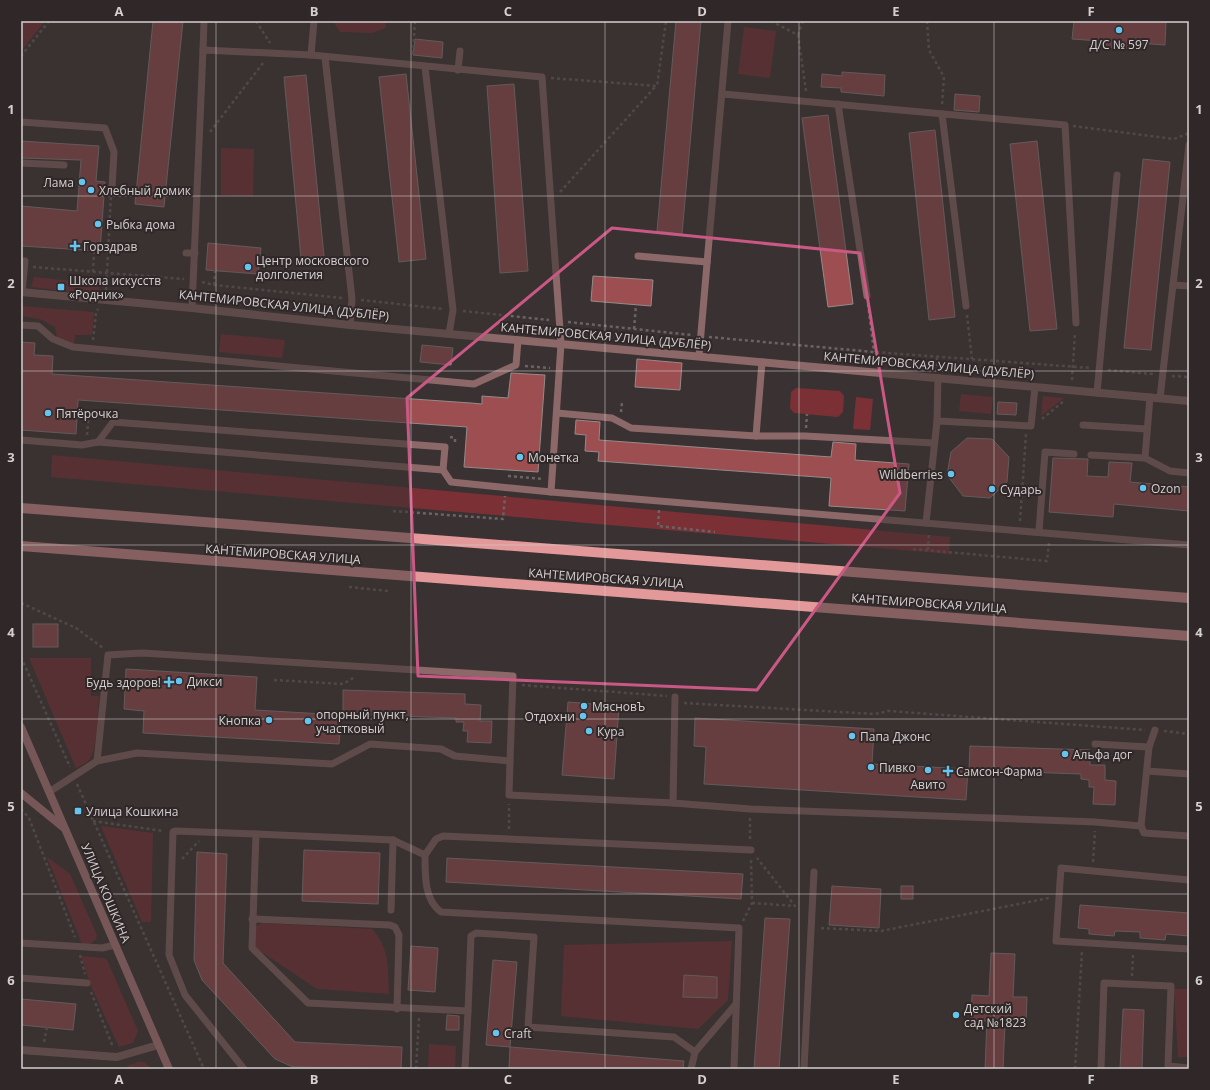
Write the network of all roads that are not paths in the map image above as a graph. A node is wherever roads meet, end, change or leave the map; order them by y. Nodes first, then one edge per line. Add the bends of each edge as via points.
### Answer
1 (204, 21) edge
2 (314, 21) edge
3 (728, 21) edge
4 (203, 50) junction
5 (460, 50) dead end
6 (311, 55) junction
7 (326, 57) junction
8 (425, 67) junction
9 (458, 70) junction
10 (723, 94) junction
11 (838, 104) junction
12 (942, 114) junction
13 (21, 122) edge
14 (1189, 145) edge
15 (21, 163) edge
16 (64, 165) dead end
17 (1117, 175) dead end
18 (112, 187) road end
19 (186, 253) dead end
20 (195, 253) junction
21 (638, 256) dead end
22 (707, 262) junction
23 (23, 264) edge
24 (1173, 285) junction
25 (1189, 286) edge
26 (22, 292) edge
27 (867, 296) road end
28 (966, 306) road end
29 (192, 308) junction
30 (1076, 322) road end
31 (21, 325) edge
32 (350, 325) junction
33 (449, 334) junction
34 (518, 340) junction
35 (561, 344) junction
36 (699, 356) junction
37 (762, 362) junction
38 (938, 378) junction
39 (1035, 387) junction
40 (1097, 392) junction
41 (1150, 397) junction
42 (1160, 398) junction
43 (1189, 401) edge
44 (556, 412) junction
45 (937, 421) junction
46 (1082, 425) dead end
47 (1147, 429) junction
48 (756, 436) junction
49 (21, 440) edge
50 (98, 442) junction
51 (934, 443) junction
52 (1074, 454) dead end
53 (1092, 455) dead end
54 (1145, 458) junction
55 (443, 470) junction
56 (1189, 473) edge
57 (551, 492) junction
58 (21, 508) edge
59 (928, 523) junction
60 (1039, 531) junction
61 (1189, 545) edge
62 (21, 546) edge
63 (1189, 598) edge
64 (1189, 636) edge
65 (675, 700) road end
66 (21, 727) edge
67 (1155, 730) road end
68 (1095, 744) dead end
69 (1149, 747) junction
70 (97, 761) junction
71 (510, 761) junction
72 (1147, 771) junction
73 (1189, 774) edge
74 (49, 792) junction
75 (21, 793) edge
76 (673, 803) junction
77 (1141, 826) junction
78 (66, 829) junction
79 (256, 834) junction
80 (1189, 836) edge
81 (393, 840) junction
82 (751, 850) road end
83 (425, 855) junction
84 (814, 872) dead end
85 (1189, 880) edge
86 (391, 910) dead end
87 (252, 919) junction
88 (21, 943) edge
89 (115, 945) junction
90 (1189, 949) edge
91 (21, 978) edge
92 (87, 983) dead end
93 (736, 1004) junction
94 (397, 1009) junction
95 (468, 1012) junction
96 (158, 1044) junction
97 (21, 1050) edge
98 (695, 1052) junction
99 (1189, 1068) edge
100 (169, 1069) edge
101 (244, 1069) edge
102 (465, 1069) edge
103 (691, 1069) edge
104 (734, 1069) edge
105 (804, 1069) edge
106 (1101, 1069) edge

1 - 4 lane
2 - 6 lane
3 - 10 lane
4 - 6 lane
4 - 20 lane
5 - 9 lane
6 - 7 lane
7 - 8 lane
7 - 32 lane via 352,299
8 - 9 lane
8 - 33 lane via 453,310
9 - 35 lane via 542,77
10 - 11 lane
10 - 22 lane
11 - 12 lane
11 - 27 lane
12 - 28 lane
12 - 30 lane via 1065,125
13 - 18 lane via 105,128 114,152
14 - 24 lane
15 - 16 lane
17 - 40 lane
19 - 20 lane
20 - 29 lane
21 - 22 lane
22 - 36 lane
23 - 26 lane
24 - 25 lane
24 - 42 lane
26 - 29 street, КАНТЕМИРОВСКАЯ УЛИЦА (ДУБЛЁР)
29 - 32 street, КАНТЕМИРОВСКАЯ УЛИЦА (ДУБЛЁР)
31 - 34 lane via 38,326 53,339 73,347 474,384 516,365
32 - 33 street, КАНТЕМИРОВСКАЯ УЛИЦА (ДУБЛЁР)
33 - 34 street, КАНТЕМИРОВСКАЯ УЛИЦА (ДУБЛЁР)
34 - 35 street, КАНТЕМИРОВСКАЯ УЛИЦА (ДУБЛЁР)
35 - 36 street, КАНТЕМИРОВСКАЯ УЛИЦА (ДУБЛЁР)
35 - 44 lane
36 - 37 street, КАНТЕМИРОВСКАЯ УЛИЦА (ДУБЛЁР)
37 - 38 street, КАНТЕМИРОВСКАЯ УЛИЦА (ДУБЛЁР)
37 - 48 lane
38 - 39 street, КАНТЕМИРОВСКАЯ УЛИЦА (ДУБЛЁР)
38 - 45 lane
39 - 40 street, КАНТЕМИРОВСКАЯ УЛИЦА (ДУБЛЁР)
39 - 45 lane via 1029,424
40 - 41 street, КАНТЕМИРОВСКАЯ УЛИЦА (ДУБЛЁР)
41 - 42 street, КАНТЕМИРОВСКАЯ УЛИЦА (ДУБЛЁР)
41 - 47 lane
42 - 43 street, КАНТЕМИРОВСКАЯ УЛИЦА (ДУБЛЁР)
44 - 48 lane via 612,418 631,428
44 - 57 lane
45 - 51 lane
46 - 47 lane
47 - 54 lane
48 - 51 lane
49 - 50 lane via 82,445
50 - 55 lane
50 - 55 lane via 113,422 445,447
51 - 59 lane
52 - 60 lane via 1045,452
53 - 54 lane
54 - 56 lane via 1170,471
55 - 57 lane via 451,482
57 - 59 lane
58 - 63 main road, КАНТЕМИРОВСКАЯ УЛИЦА
59 - 60 lane
60 - 61 lane
62 - 64 main road, КАНТЕМИРОВСКАЯ УЛИЦА
65 - 76 lane
66 - 74 main road, УЛИЦА КОШКИНА
67 - 69 lane
68 - 69 lane
69 - 72 lane
70 - 71 lane via 137,753 332,764 370,744 441,749 455,756
70 - 71 lane via 108,655 142,653 513,676
70 - 74 lane
71 - 76 lane via 509,796
72 - 73 lane
72 - 77 lane
74 - 78 main road, УЛИЦА КОШКИНА
75 - 78 main road
76 - 77 lane via 750,809
77 - 80 lane via 1144,833
78 - 89 main road, УЛИЦА КОШКИНА
79 - 81 lane
79 - 87 lane
79 - 101 lane via 173,832 169,955 185,995
81 - 83 lane
81 - 86 lane
82 - 83 lane via 443,836 436,839
83 - 93 lane via 430,900 441,912 739,928
84 - 105 lane
85 - 90 lane via 1061,868 1056,941
87 - 94 lane via 253,951 308,1003
87 - 94 lane via 395,927 399,935
88 - 89 lane via 102,948
89 - 96 main road, УЛИЦА КОШКИНА
91 - 92 lane
93 - 98 lane
93 - 104 lane
94 - 95 lane
95 - 98 lane via 471,936 476,933 534,938 528,1028 674,1037
95 - 102 lane
96 - 97 street via 117,1057
96 - 100 main road, УЛИЦА КОШКИНА
98 - 103 lane
99 - 106 lane via 1168,1066 1171,986 1104,983

